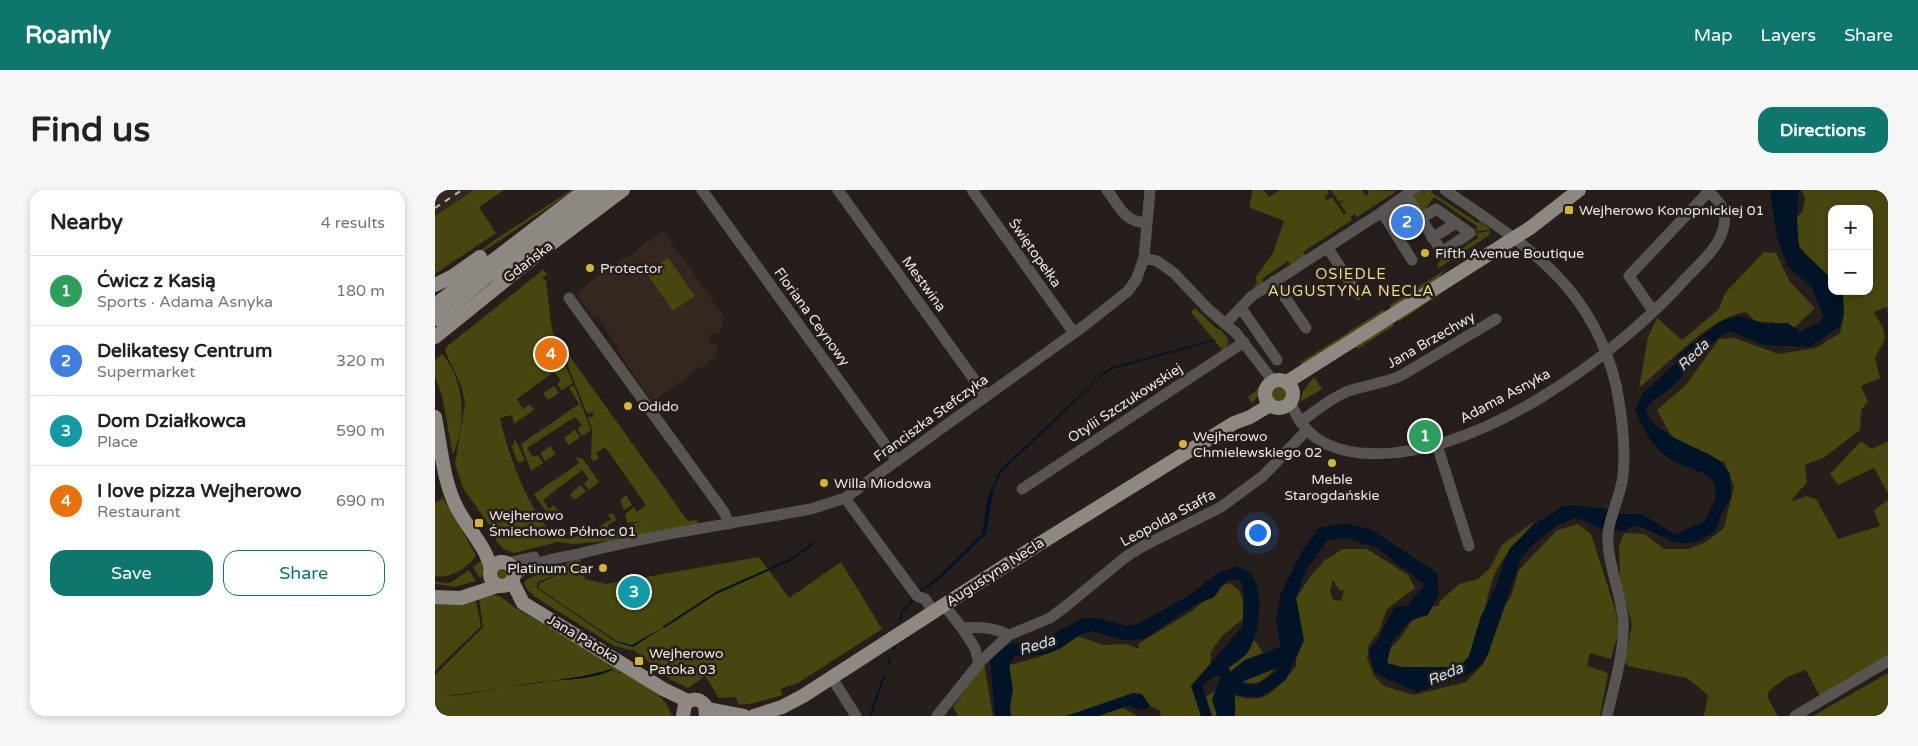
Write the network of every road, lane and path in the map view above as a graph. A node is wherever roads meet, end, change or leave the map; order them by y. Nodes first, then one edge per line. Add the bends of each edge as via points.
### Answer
1 (585, 190) edge
2 (603, 190) edge
3 (623, 190) edge
4 (702, 190) edge
5 (838, 190) edge
6 (972, 190) edge
7 (1107, 190) edge
8 (1149, 190) edge
9 (1445, 190) edge
10 (1579, 190) edge
11 (1709, 190) edge
12 (1410, 193) edge
13 (571, 200) junction
14 (1381, 212) junction
15 (1420, 219) junction
16 (1146, 223) junction
17 (1456, 223) junction
18 (1512, 236) junction
19 (1432, 238) junction
20 (1327, 247) junction
21 (1144, 258) junction
22 (1411, 260) dead end
23 (1274, 282) junction
24 (435, 285) edge
25 (1358, 294) dead end
26 (569, 298) dead end
27 (435, 305) edge
28 (1241, 308) junction
29 (1653, 311) junction
30 (435, 319) edge
31 (1497, 319) dead end
32 (1225, 324) junction
33 (1306, 328) dead end
34 (1074, 333) junction
35 (435, 337) edge
36 (1241, 344) junction
37 (1607, 351) junction
38 (1277, 360) dead end
39 (1279, 394) junction
40 (986, 396) junction
41 (435, 417) edge
42 (1303, 427) junction
43 (1437, 445) junction
44 (897, 461) junction
45 (1022, 489) dead end
46 (845, 498) junction
47 (729, 524) junction
48 (471, 529) junction
49 (1469, 546) dead end
50 (557, 555) junction
51 (506, 563) junction
52 (490, 571) junction
53 (506, 583) junction
54 (435, 588) edge
55 (435, 597) edge
56 (939, 608) junction
57 (962, 628) junction
58 (1009, 635) junction
59 (1888, 661) edge
60 (979, 664) junction
61 (832, 678) junction
62 (685, 708) edge
63 (707, 713) edge
64 (744, 716) edge
65 (754, 716) edge
66 (856, 716) edge
67 (937, 716) edge
68 (1607, 716) edge
69 (1795, 716) edge

1 - 13 main road
2 - 30 main road, Gdańska
3 - 35 main road, Gdańska
4 - 44 street, Floriana Ceynowy
5 - 40 street, Mestwina
6 - 34 street, Świętopełka
7 - 16 street via 1127,218
8 - 16 street, Franciszka Stefczyka
9 - 18 street
10 - 18 main road, Augustyna Necla via 1543,216 1526,223
11 - 29 street, Adama Asnyka via 1722,204 1725,216 1717,243
11 - 29 street via 1629,276
12 - 14 street
12 - 15 street
13 - 24 main road via 555,206
13 - 27 main road
14 - 20 street
14 - 22 street
15 - 17 street via 1436,209
15 - 19 street
16 - 21 street, Franciszka Stefczyka
17 - 19 street
17 - 19 street via 1470,233 1442,252
18 - 37 street via 1543,261 1572,292 1590,316
18 - 39 main road, Augustyna Necla via 1450,274 1441,284 1321,362
20 - 23 street
20 - 25 street
21 - 32 street, Adama Asnyka via 1157,261 1174,273
21 - 34 street, Franciszka Stefczyka via 1128,291
23 - 28 street via 1252,296
23 - 33 street
26 - 47 street via 724,512
28 - 32 street
28 - 38 street
29 - 37 street, Adama Asnyka
31 - 42 street, Jana Brzechwy via 1402,376 1333,398
32 - 36 street, Adama Asnyka
34 - 40 street, Franciszka Stefczyka
36 - 39 street, Adama Asnyka
36 - 45 street, Otylii Szczukowskiej
37 - 43 street, Adama Asnyka via 1527,404 1461,437
37 - 68 street via 1621,410 1624,456 1621,493 1609,530 1622,610 1622,651
39 - 42 street, Adama Asnyka
39 - 56 main road, Augustyna Necla via 1249,417 1234,423
40 - 44 street, Franciszka Stefczyka
41 - 48 main road via 451,492
42 - 43 street, Adama Asnyka via 1318,440 1349,452 1392,453
42 - 58 street, Leopolda Staffa via 1263,476 1221,507 1145,545 1049,618
43 - 49 street
44 - 46 street, Franciszka Stefczyka
46 - 47 street, Franciszka Stefczyka via 824,506
46 - 56 street via 917,596
47 - 50 street, Franciszka Stefczyka
48 - 51 main road
48 - 52 main road
50 - 51 street, Franciszka Stefczyka
50 - 53 street, Franciszka Stefczyka via 525,569
51 - 52 main road via 496,563
51 - 53 main road via 513,569
52 - 53 main road via 491,580
52 - 54 main road via 481,581 465,588
53 - 55 main road via 461,598
53 - 62 main road, Jana Patoka via 523,603 663,689
56 - 57 street
56 - 61 main road, Augustyna Necla
57 - 58 street via 983,626
57 - 60 street via 972,642
58 - 60 street, Leopolda Staffa
59 - 69 street
60 - 67 street, Leopolda Staffa
61 - 65 main road, Augustyna Necla via 782,707
61 - 66 street
62 - 63 main road via 697,699 705,705
63 - 64 main road

